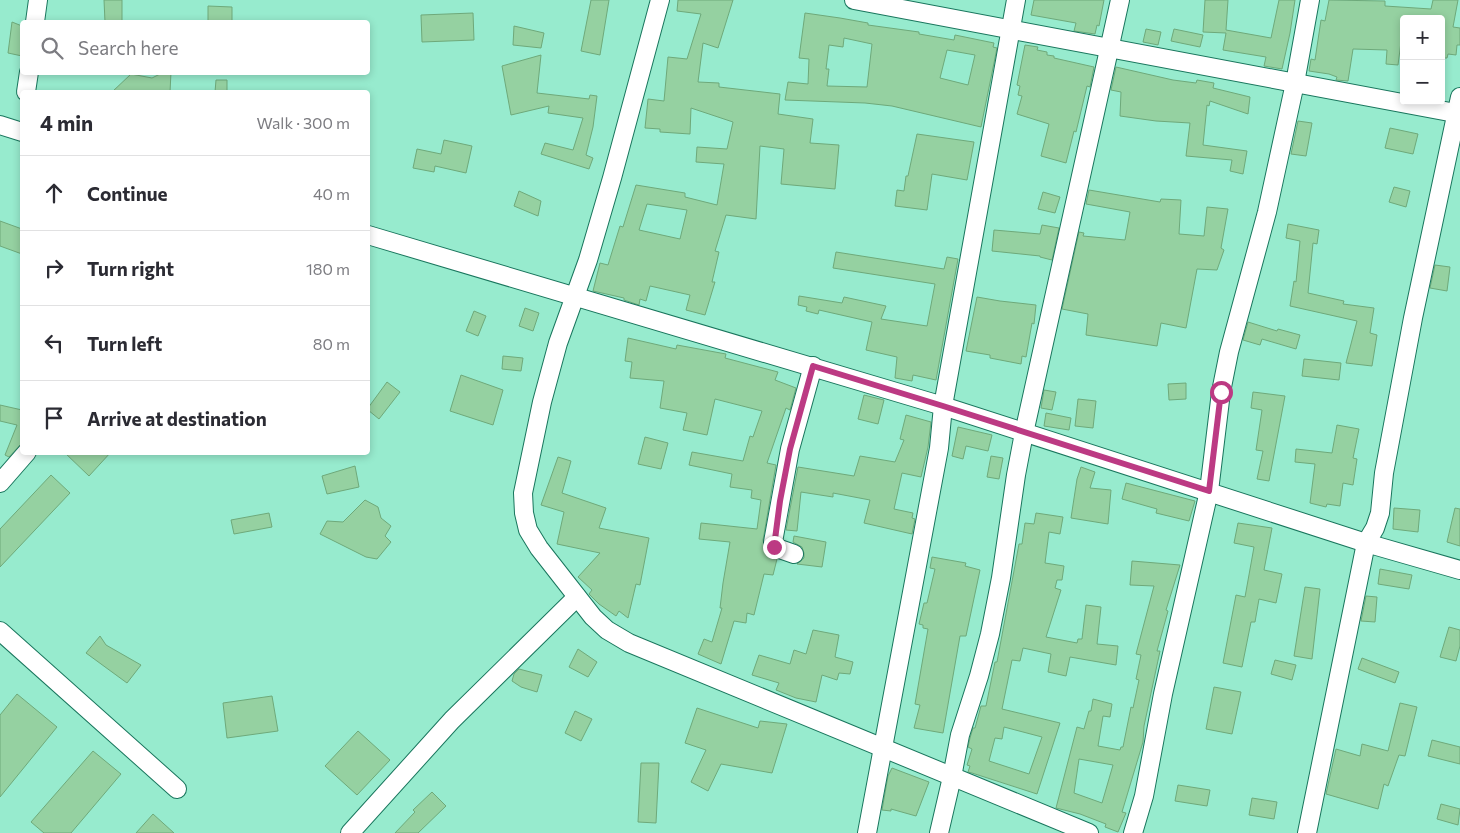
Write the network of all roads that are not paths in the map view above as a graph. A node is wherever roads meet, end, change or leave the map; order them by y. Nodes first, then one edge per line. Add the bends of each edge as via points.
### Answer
1 (38, 0) edge
2 (660, 0) edge
3 (854, 0) edge
4 (1016, 0) edge
5 (1120, 0) edge
6 (1310, 0) edge
7 (35, 20) edge
8 (1012, 29) junction
9 (1110, 47) junction
10 (29, 75) edge
11 (1295, 83) junction
12 (26, 90) edge
13 (1459, 108) edge
14 (0, 125) edge
15 (20, 131) edge
16 (370, 236) edge
17 (574, 297) junction
18 (813, 366) junction
19 (943, 406) junction
20 (1024, 433) junction
21 (24, 455) edge
22 (0, 483) edge
23 (1209, 491) junction
24 (1366, 544) junction
25 (794, 554) dead end
26 (1460, 570) edge
27 (577, 597) junction
28 (0, 631) edge
29 (884, 748) junction
30 (952, 778) junction
31 (177, 789) dead end
32 (350, 833) edge
33 (867, 833) edge
34 (940, 833) edge
35 (1088, 833) edge
36 (1133, 833) edge
37 (1307, 833) edge

1 - 7 street
2 - 17 street via 610,188
3 - 8 street
4 - 8 street
5 - 9 street
6 - 11 street
8 - 9 street
8 - 19 street
9 - 11 street
9 - 20 street
10 - 12 street
11 - 13 street
11 - 23 street via 1267,212 1229,352
13 - 24 street via 1414,318 1384,473 1380,513
14 - 15 street
16 - 17 street
17 - 18 street
17 - 27 street via 542,402 523,493 528,530
18 - 19 street
18 - 25 street via 790,449 773,542 777,549
19 - 20 street
19 - 29 street via 939,448
20 - 23 street
20 - 30 street via 990,634 960,735
21 - 22 street
23 - 24 street
23 - 36 street via 1163,694 1144,796
24 - 26 street
24 - 37 street
27 - 29 street via 607,630 629,643
27 - 32 street via 452,720
28 - 31 street
29 - 30 street
29 - 33 street
30 - 34 street
30 - 35 street

